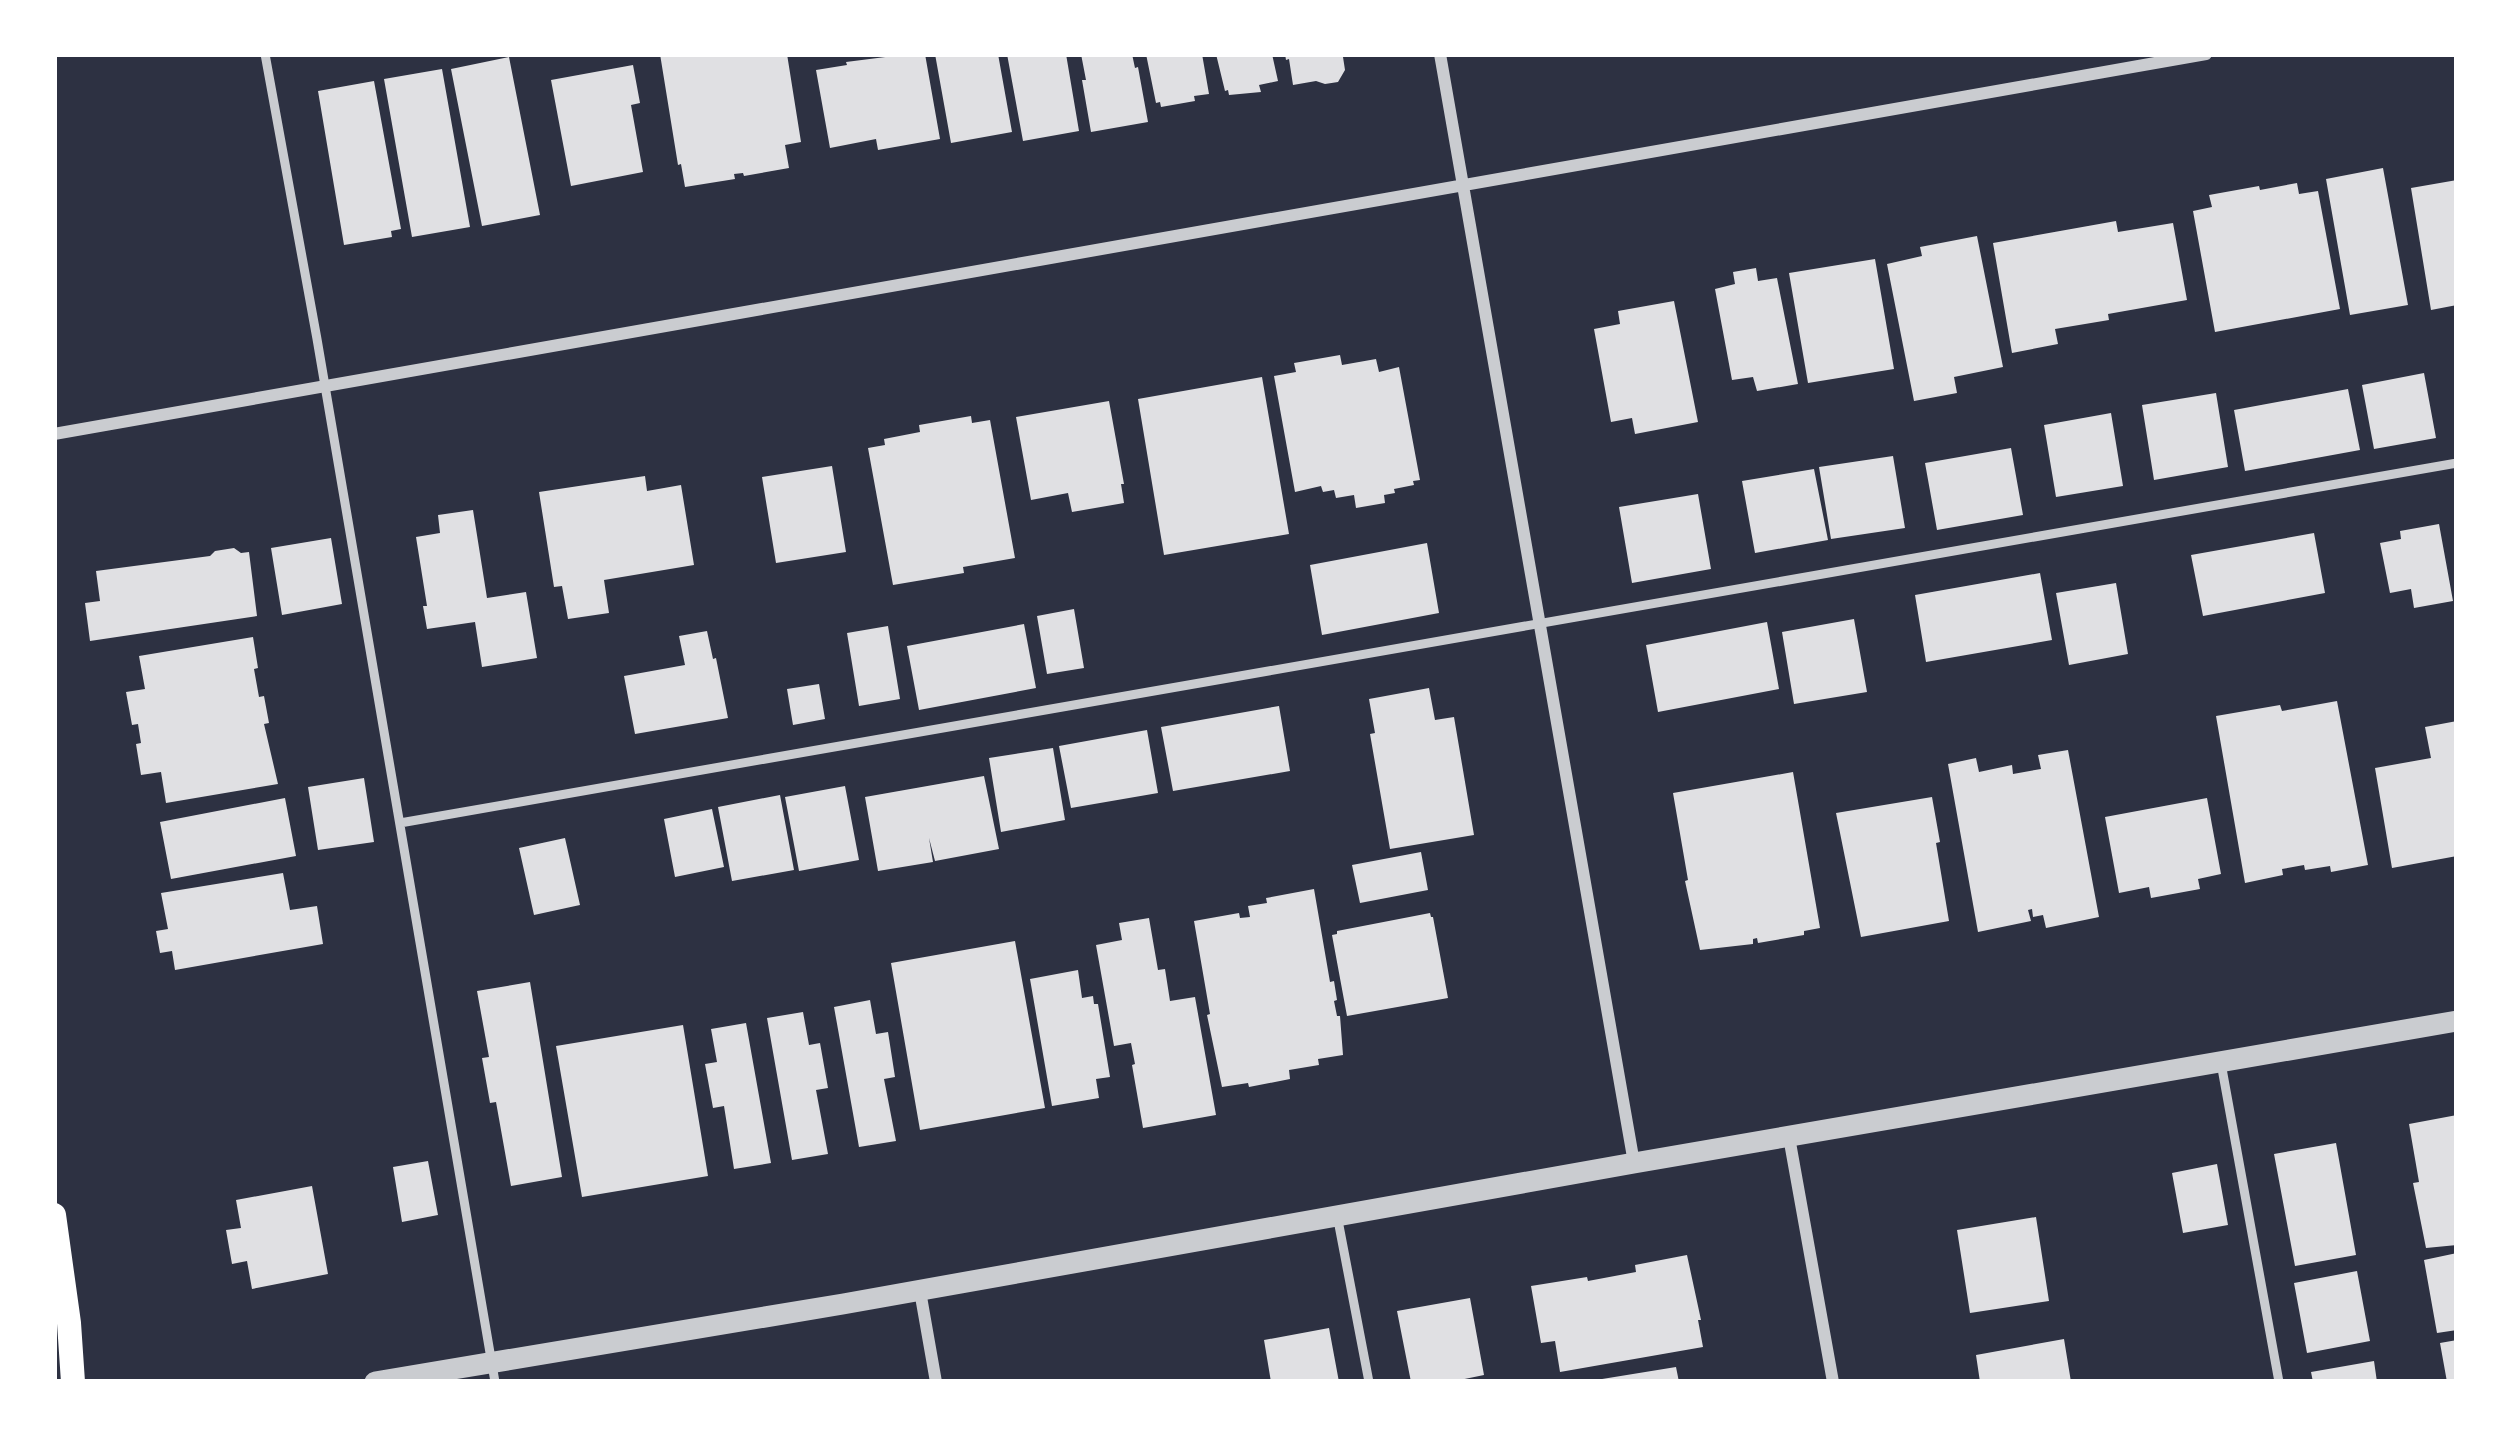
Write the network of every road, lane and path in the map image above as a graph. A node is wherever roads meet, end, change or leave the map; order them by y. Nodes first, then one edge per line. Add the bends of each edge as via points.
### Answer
1 (265, 54) edge
2 (1440, 54) edge
3 (2206, 54) edge
4 (1463, 185) junction
5 (325, 387) junction
6 (54, 434) edge
7 (2457, 463) edge
8 (1538, 625) junction
9 (400, 823) junction
10 (2457, 1021) edge
11 (2220, 1062) junction
12 (1790, 1137) junction
13 (1634, 1163) junction
14 (54, 1215) edge
15 (1337, 1215) junction
16 (920, 1291) junction
17 (494, 1373) edge
18 (73, 1382) edge
19 (375, 1382) edge
20 (936, 1382) edge
21 (1370, 1382) edge
22 (1833, 1382) edge
23 (2279, 1382) edge

1 - 5 lane
2 - 4 street
3 - 4 street
4 - 5 street
4 - 8 street
5 - 6 street
5 - 9 lane
7 - 8 lane
8 - 9 lane
8 - 13 street
9 - 17 lane
10 - 11 street
11 - 12 street
11 - 23 lane
12 - 13 street
12 - 22 street
13 - 15 street
14 - 18 main road
15 - 16 street
15 - 21 lane
16 - 17 street
16 - 20 street
17 - 19 street

